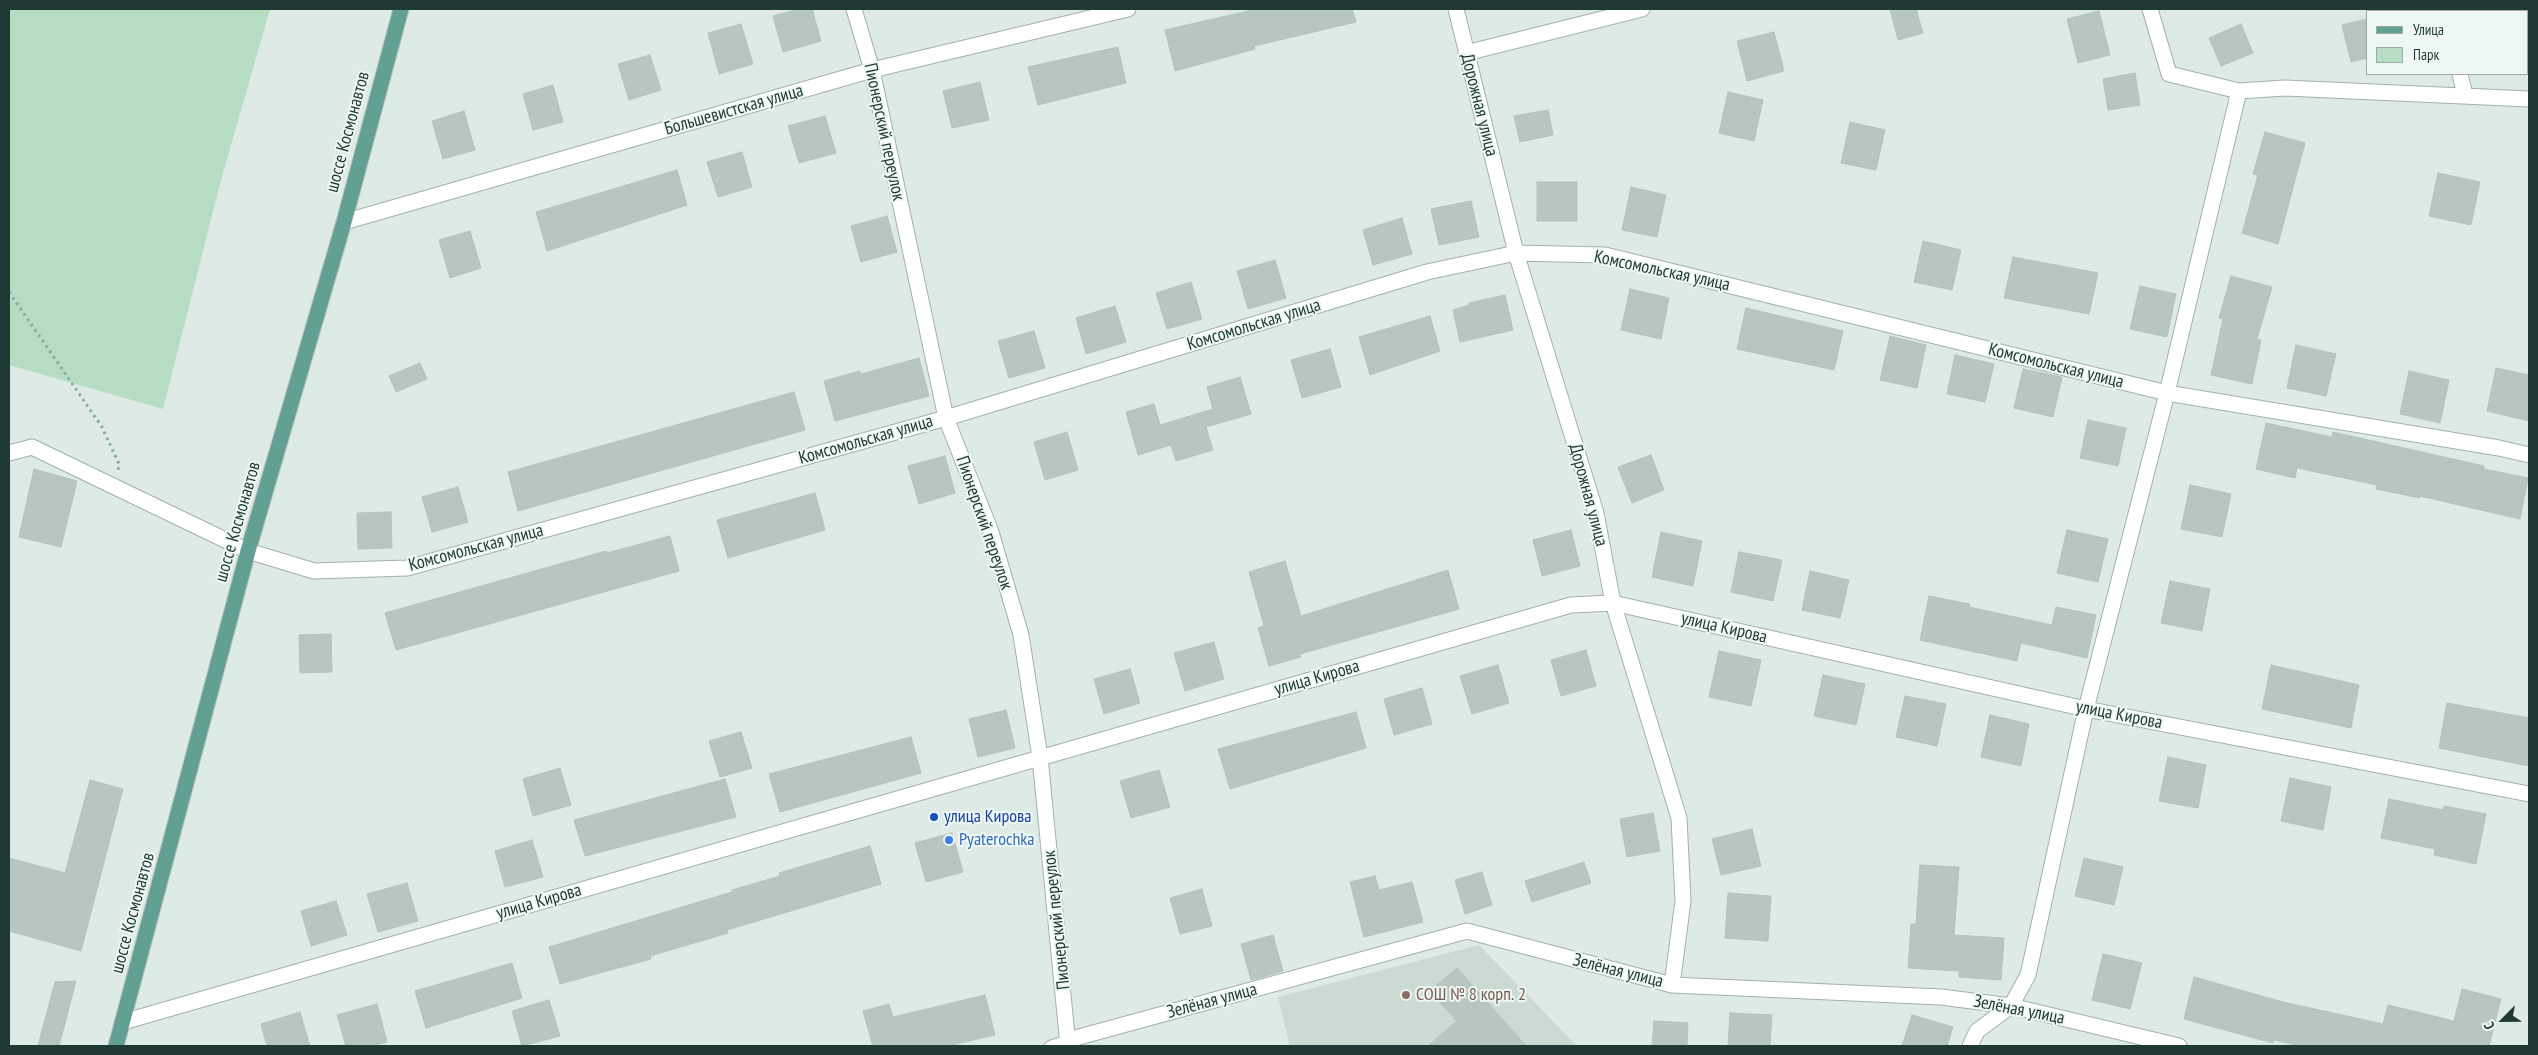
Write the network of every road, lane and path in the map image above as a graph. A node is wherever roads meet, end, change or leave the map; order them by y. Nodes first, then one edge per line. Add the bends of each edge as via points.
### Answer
1 (401, 9) edge
2 (854, 9) edge
3 (1128, 9) edge
4 (1456, 9) edge
5 (1642, 9) edge
6 (2150, 9) edge
7 (1466, 53) junction
8 (872, 70) junction
9 (2460, 75) edge
10 (2239, 91) junction
11 (2465, 95) junction
12 (2529, 99) edge
13 (344, 222) junction
14 (1516, 252) junction
15 (9, 292) edge
16 (2167, 394) junction
17 (946, 418) junction
18 (9, 453) edge
19 (2529, 455) edge
20 (115, 487) junction
21 (248, 551) junction
22 (1613, 603) junction
23 (2086, 709) junction
24 (1040, 757) junction
25 (2529, 794) edge
26 (1672, 985) junction
27 (2011, 1006) junction
28 (123, 1022) junction
29 (1068, 1043) edge
30 (116, 1046) edge
31 (1050, 1046) edge
32 (1970, 1046) edge
33 (2180, 1046) edge

1 - 13 main road, шоссе Космонавтов
2 - 8 street, Пионерский переулок
3 - 8 street, Большевистская улица
4 - 7 street, Дорожная улица
5 - 7 street
6 - 10 street via 2169,74
7 - 14 street, Дорожная улица
8 - 13 street, Большевистская улица
8 - 17 street, Пионерский переулок
9 - 11 street
10 - 11 street via 2285,88
10 - 16 street
11 - 12 street
13 - 21 main road, шоссе Космонавтов
14 - 16 street, Комсомольская улица via 1605,255
14 - 17 street, Комсомольская улица via 1427,272
14 - 22 street, Дорожная улица via 1596,513
15 - 20 path via 102,427 119,464
16 - 19 street, Комсомольская улица
16 - 23 street
17 - 21 street, Комсомольская улица via 407,568 314,571
17 - 24 street, Пионерский переулок via 991,532 1021,635
18 - 20 street, Комсомольская улица via 32,446
20 - 21 street, Комсомольская улица
21 - 28 main road, шоссе Космонавтов
22 - 23 street, улица Кирова
22 - 24 street, улица Кирова via 1571,605
22 - 26 street, Дорожная улица via 1678,818 1683,901
23 - 25 street, улица Кирова
23 - 27 street via 2028,975
24 - 28 street, улица Кирова
24 - 29 street, Пионерский переулок
26 - 27 street, Зелёная улица via 1941,997
26 - 29 street, Зелёная улица via 1467,931
27 - 32 street via 1977,1031
27 - 33 street, Зелёная улица
28 - 30 main road, шоссе Космонавтов
29 - 31 lane

